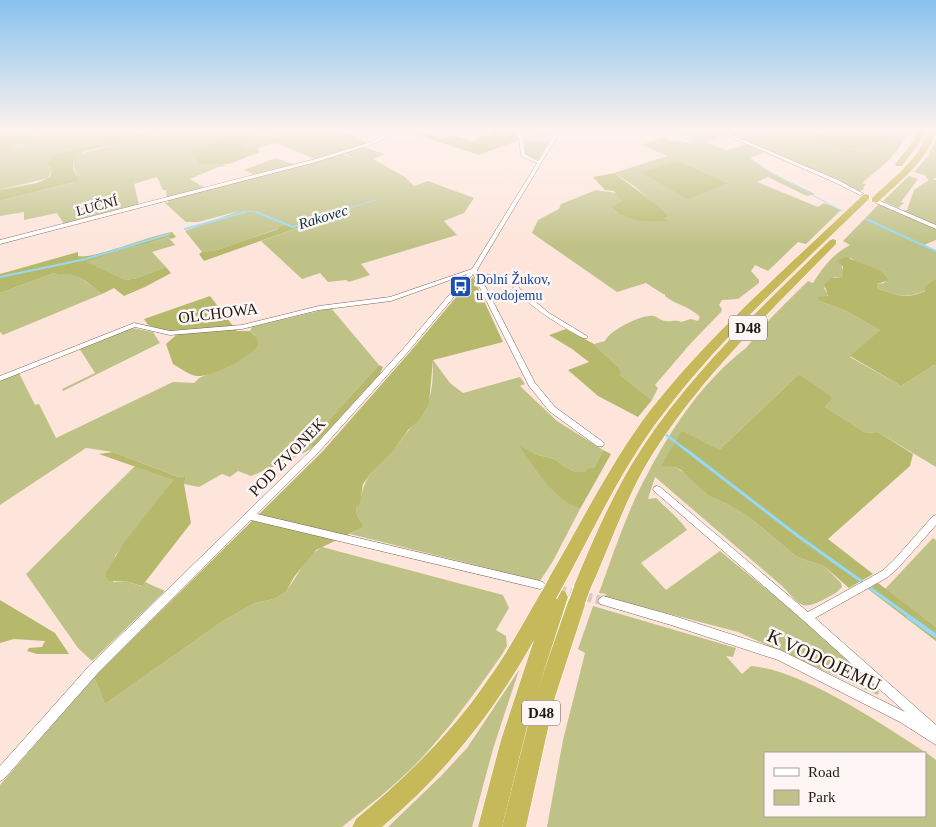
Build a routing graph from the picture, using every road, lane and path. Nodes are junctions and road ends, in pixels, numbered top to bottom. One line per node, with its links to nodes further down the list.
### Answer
1 (285, 169): 7 (street, LUČNÍ)
2 (536, 169): 8 (street, POD ZVONEK)
3 (807, 169): 5 (street)
4 (903, 169): 5 (highway, D48)
5 (871, 197): 6 (street); 15 (highway, D48); 15 (highway, D48)
6 (936, 227)
7 (0, 242)
8 (475, 273): 9 (street); 10 (street, OLCHOWA); 11 (street); 13 (street, POD ZVONEK)
9 (585, 337)
10 (0, 379)
11 (600, 444)
12 (657, 489): 17 (street, K VODOJEMU)
13 (250, 516): 15 (street); 20 (street, POD ZVONEK)
14 (936, 519): 17 (street, K VODOJEMU)
15 (561, 591): 21 (highway); 22 (highway, D48); 23 (highway, D48)
16 (604, 601): 19 (street, K VODOJEMU)
17 (808, 618): 18 (street, K VODOJEMU)
18 (936, 733)
19 (936, 739)
20 (0, 774)
21 (364, 827)
22 (490, 827)
23 (514, 827)

